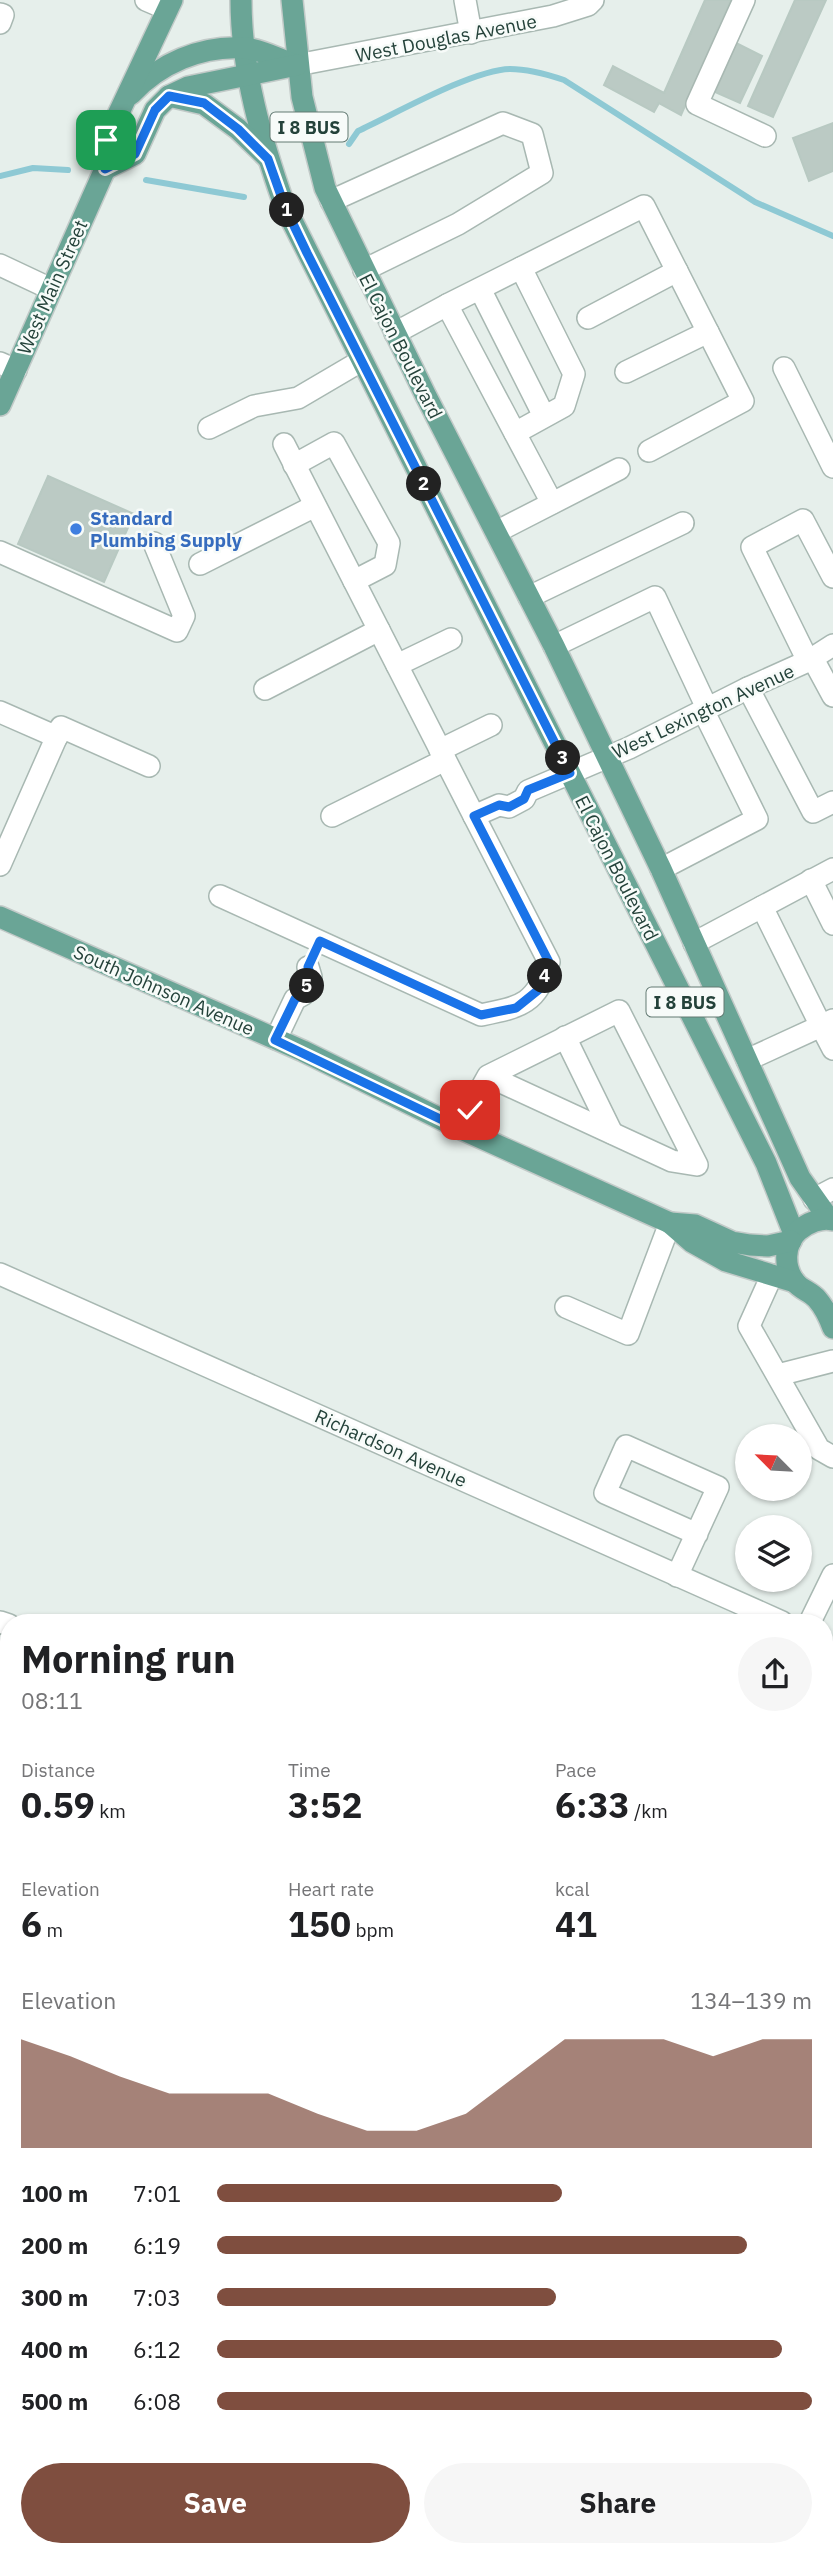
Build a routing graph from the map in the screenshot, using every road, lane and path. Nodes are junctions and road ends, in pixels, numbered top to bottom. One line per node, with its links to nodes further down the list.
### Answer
1 (146, 0): 7 (street)
2 (241, 0): 12 (main road, El Cajon Boulevard / I 8 BUS)
3 (292, 0): 13 (main road, I 8 BUS)
4 (466, 0): 11 (street)
5 (593, 0): 8 (street, West Douglas Avenue)
6 (744, 0): 17 (street)
7 (170, 5): 16 (main road, West Main Street)
8 (550, 8): 11 (street, West Douglas Avenue)
9 (0, 14): 10 (street)
10 (0, 23)
11 (471, 33): 13 (street, West Douglas Avenue)
12 (245, 48): 13 (main road, West Douglas Avenue); 14 (main road, El Cajon Boulevard / I 8 BUS); 16 (main road, West Douglas Avenue)
13 (297, 65): 14 (main road, West Douglas Avenue); 20 (main road, El Cajon Boulevard / I 8 BUS)
14 (250, 76): 15 (main road); 18 (main road, El Cajon Boulevard / I 8 BUS)
15 (169, 96): 18 (main road); 19 (main road)
16 (122, 103): 19 (main road, West Main Street)
17 (765, 136)
18 (268, 159): 31 (main road, El Cajon Boulevard / I 8 BUS)
19 (105, 169): 25 (main road, West Main Street)
20 (331, 201): 23 (main road, El Cajon Boulevard / I 8 BUS); 23 (street)
21 (0, 265): 25 (street)
22 (521, 268): 24 (street); 26 (street); 36 (street)
23 (363, 271): 30 (main road, El Cajon Boulevard / I 8 BUS)
24 (677, 271): 28 (street); 29 (street)
25 (51, 289): 32 (main road, West Main Street)
26 (480, 289): 27 (street); 36 (street)
27 (447, 305): 30 (street); 38 (street)
28 (588, 318)
29 (708, 332): 34 (street); 40 (street)
30 (395, 333): 47 (main road, El Cajon Boulevard / I 8 BUS)
31 (361, 361): 37 (street); 70 (main road, El Cajon Boulevard / I 8 BUS)
32 (8, 366): 35 (main road, West Main Street)
33 (784, 368): 42 (street)
34 (626, 372)
35 (0, 405)
36 (544, 416): 38 (street)
37 (209, 428)
38 (515, 433): 44 (street)
39 (284, 444): 41 (street)
40 (649, 451)
41 (294, 465): 45 (street); 52 (street)
42 (833, 467)
43 (619, 469): 44 (street)
44 (552, 503): 47 (street)
45 (315, 506): 50 (street); 52 (street)
46 (683, 523): 53 (street)
47 (496, 532): 53 (main road, El Cajon Boulevard / I 8 BUS)
48 (154, 543): 49 (street)
49 (0, 552)
50 (200, 564)
51 (833, 577): 58 (street)
52 (354, 581): 54 (street)
53 (529, 597): 57 (main road, El Cajon Boulevard / I 8 BUS)
54 (379, 631): 59 (street); 61 (street)
55 (451, 639): 59 (street)
56 (833, 645): 58 (street, West Lexington Avenue)
57 (554, 646): 63 (street); 68 (main road, El Cajon Boulevard / I 8 BUS)
58 (810, 660): 60 (street, West Lexington Avenue); 62 (street)
59 (397, 665): 67 (street)
60 (748, 688): 63 (street, West Lexington Avenue); 71 (street)
61 (265, 689)
62 (833, 696)
63 (705, 709): 68 (street, West Lexington Avenue); 76 (street)
64 (0, 712): 66 (street)
65 (491, 725): 67 (street)
66 (57, 737): 69 (street); 74 (street)
67 (442, 755): 72 (street); 73 (street)
68 (606, 757): 70 (street, West Lexington Avenue); 76 (main road, El Cajon Boulevard / I 8 BUS)
69 (149, 766)
70 (570, 773): 73 (street, West Lexington Avenue); 96 (main road, El Cajon Boulevard / I 8 BUS)
71 (833, 802)
72 (331, 816)
73 (474, 816): 83 (street)
74 (6, 837): 75 (street)
75 (0, 865)
76 (661, 869): 84 (main road, El Cajon Boulevard / I 8 BUS)
77 (833, 869): 78 (street)
78 (811, 880): 80 (street); 82 (street)
79 (220, 896): 83 (street)
80 (762, 907): 84 (street); 85 (street)
81 (0, 917): 87 (main road, South Johnson Avenue)
82 (833, 924)
83 (320, 941): 87 (street)
84 (694, 943): 89 (main road, El Cajon Boulevard / I 8 BUS)
85 (827, 1023): 88 (street); 89 (street)
86 (565, 1038): 90 (street); 92 (street); 92 (street)
87 (275, 1040): 91 (main road, South Johnson Avenue)
88 (833, 1048)
89 (747, 1060): 93 (main road, El Cajon Boulevard / I 8 BUS)
90 (488, 1076): 91 (street); 92 (street)
91 (459, 1128): 95 (main road, South Johnson Avenue)
92 (612, 1133)
93 (824, 1194): 94 (main road, El Cajon Boulevard / I 8 BUS)
94 (831, 1220): 96 (main road, I 8 BUS)
95 (670, 1223): 96 (main road, South Johnson Avenue); 98 (main road, South Johnson Avenue); 100 (street)
96 (792, 1238): 99 (main road, I 8 BUS)
97 (0, 1274): 106 (street, Richardson Avenue)
98 (772, 1275): 99 (main road, South Johnson Avenue); 103 (street)
99 (795, 1282): 101 (main road)
100 (566, 1307)
101 (833, 1328)
102 (833, 1361): 103 (street)
103 (778, 1375): 104 (street)
104 (833, 1457)
105 (697, 1534): 105 (street); 106 (street)
106 (677, 1576): 108 (street, Richardson Avenue)
107 (832, 1580): 109 (street)
108 (764, 1614)
109 (814, 1614)

